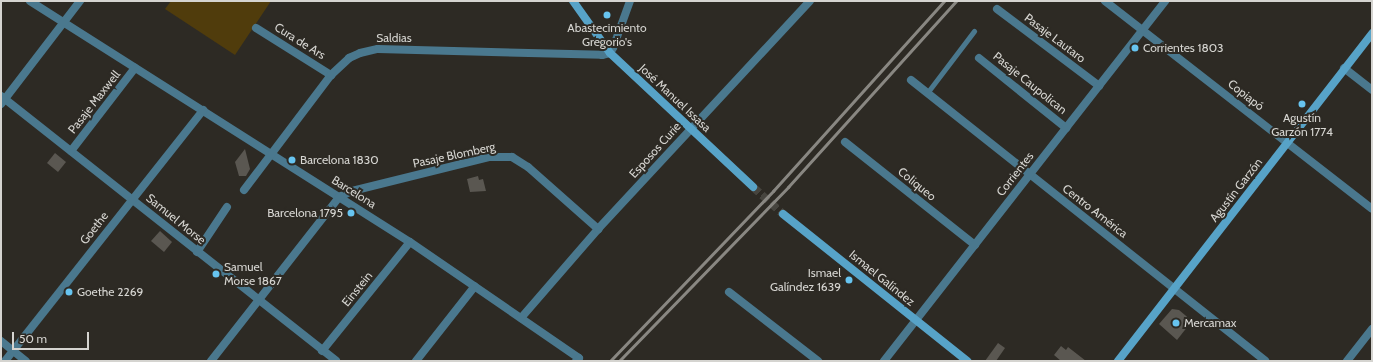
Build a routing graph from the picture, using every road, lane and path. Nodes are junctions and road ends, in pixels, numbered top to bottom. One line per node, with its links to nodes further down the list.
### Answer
1 (30, 1): 9 (street, Barcelona)
2 (80, 1): 9 (street)
3 (573, 1): 14 (main road, José Manuel Issasa)
4 (630, 1): 14 (street)
5 (810, 1): 26 (street, Esposos Curie)
6 (1105, 1): 11 (street, Copiapó)
7 (1165, 1): 11 (street, Corrientes)
8 (997, 9): 20 (street, Pasaje Lautaro)
9 (65, 23): 16 (street, Barcelona); 23 (street)
10 (256, 28): 18 (street, Cura de Ars)
11 (1143, 30): 20 (street, Corrientes); 28 (street, Copiapó)
12 (974, 31): 22 (lane)
13 (1372, 33): 17 (main road, Agustín Garzón)
14 (610, 53): 18 (street, Saldias); 26 (main road, José Manuel Issasa)
15 (979, 58): 25 (street, Pasaje Caupolican)
16 (135, 68): 24 (street, Barcelona); 29 (street, Pasaje Maxwell)
17 (1344, 68): 21 (street); 28 (main road, Agustín Garzón)
18 (331, 75): 30 (street, Saldias)
19 (911, 80): 22 (street, Centro América)
20 (1099, 86): 25 (street, Corrientes)
21 (1372, 90)
22 (927, 93): 31 (street, Centro América)
23 (2, 100): 29 (street, Samuel Morse)
24 (203, 110): 30 (street, Barcelona); 35 (street, Goethe)
25 (1066, 128): 31 (street, Corrientes)
26 (690, 129): 32 (main road, José Manuel Issasa); 39 (street, Esposos Curie)
27 (845, 142): 41 (street, Coliqueo)
28 (1287, 143): 37 (street, Copiapó); 44 (main road, Agustín Garzón)
29 (71, 151): 35 (street, Samuel Morse)
30 (272, 155): 33 (street, Saldias); 34 (street, Barcelona)
31 (1030, 174): 41 (street, Corrientes); 44 (street, Centro América)
32 (753, 187)
33 (244, 190)
34 (339, 197): 39 (street, Pasaje Blomberg); 40 (street, Barcelona); 46 (street)
35 (133, 199): 42 (street, Samuel Morse); 51 (street, Goethe)
36 (227, 207): 42 (street)
37 (1372, 209)
38 (783, 214): 48 (main road, Ismael Galíndez)
39 (598, 229): 47 (street, Esposos Curie)
40 (410, 242): 43 (street, Barcelona); 52 (street, Einstein)
41 (975, 245): 48 (street, Corrientes)
42 (197, 252): 46 (street, Samuel Morse)
43 (474, 286): 47 (street, Barcelona); 58 (street)
44 (1174, 289): 62 (main road, Agustín Garzón); 63 (street, Centro América)
45 (729, 292): 59 (street)
46 (259, 300): 52 (street, Samuel Morse); 56 (street)
47 (521, 318): 53 (street, Barcelona)
48 (916, 321): 60 (street, Corrientes); 61 (main road, Ismael Galíndez)
49 (1372, 329): 64 (street)
50 (1, 340): 51 (street)
51 (13, 350): 54 (street, Goethe); 55 (street)
52 (322, 350): 57 (street, Samuel Morse)
53 (578, 360)
54 (5, 361)
55 (26, 361)
56 (211, 361)
57 (336, 361)
58 (416, 361)
59 (818, 361)
60 (884, 361)
61 (967, 361)
62 (1118, 361)
63 (1265, 361)
64 (1347, 361)

